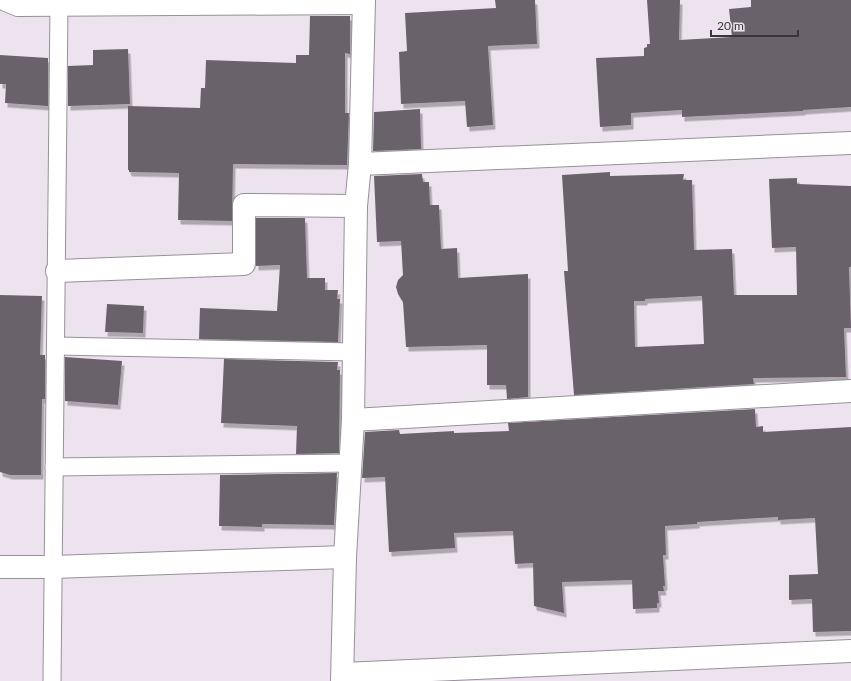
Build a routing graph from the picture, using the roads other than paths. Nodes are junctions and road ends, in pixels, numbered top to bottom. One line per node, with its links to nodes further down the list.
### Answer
1 (6, 0): 3 (street)
2 (364, 1): 3 (street); 5 (street)
3 (59, 4): 7 (lane)
4 (851, 143): 5 (street)
5 (360, 164): 6 (street)
6 (356, 206): 7 (street); 9 (street)
7 (56, 270): 8 (lane)
8 (56, 346): 9 (lane); 13 (lane)
9 (354, 352): 11 (street)
10 (851, 391): 11 (street)
11 (353, 420): 12 (street)
12 (350, 463): 13 (lane); 14 (street)
13 (54, 467): 16 (lane)
14 (344, 558): 16 (street); 18 (street)
15 (0, 567): 16 (street)
16 (53, 567): 19 (lane)
17 (851, 651): 18 (street)
18 (342, 678)
19 (52, 681)

